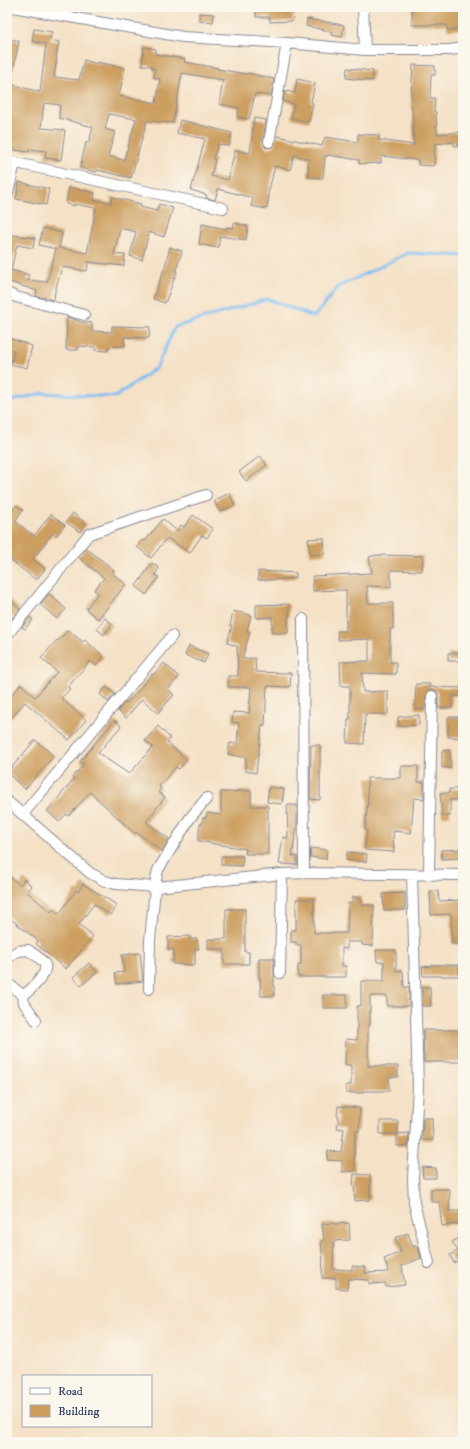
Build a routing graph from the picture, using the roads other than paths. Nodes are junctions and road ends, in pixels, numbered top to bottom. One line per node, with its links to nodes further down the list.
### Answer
1 (12, 7): 3 (street)
2 (363, 7): 5 (street)
3 (287, 43): 5 (street); 6 (street)
4 (463, 48): 5 (street)
5 (365, 50)
6 (269, 142)
7 (11, 162): 8 (street); 9 (street)
8 (7, 196)
9 (223, 208)
10 (7, 294): 11 (street)
11 (84, 315)
12 (206, 495): 14 (street)
13 (304, 619): 20 (street)
14 (7, 635)
15 (172, 636): 19 (street)
16 (432, 696): 23 (street)
17 (207, 798): 25 (street)
18 (7, 801): 19 (street)
19 (23, 814): 25 (street)
20 (304, 873): 21 (street); 22 (street)
21 (282, 874): 25 (street); 27 (street)
22 (412, 875): 23 (street); 32 (street)
23 (429, 875): 24 (street)
24 (463, 875)
25 (156, 887): 29 (street)
26 (7, 958): 30 (street)
27 (280, 974)
28 (7, 983): 30 (street)
29 (149, 989)
30 (23, 995): 31 (street)
31 (36, 1020)
32 (429, 1263)

